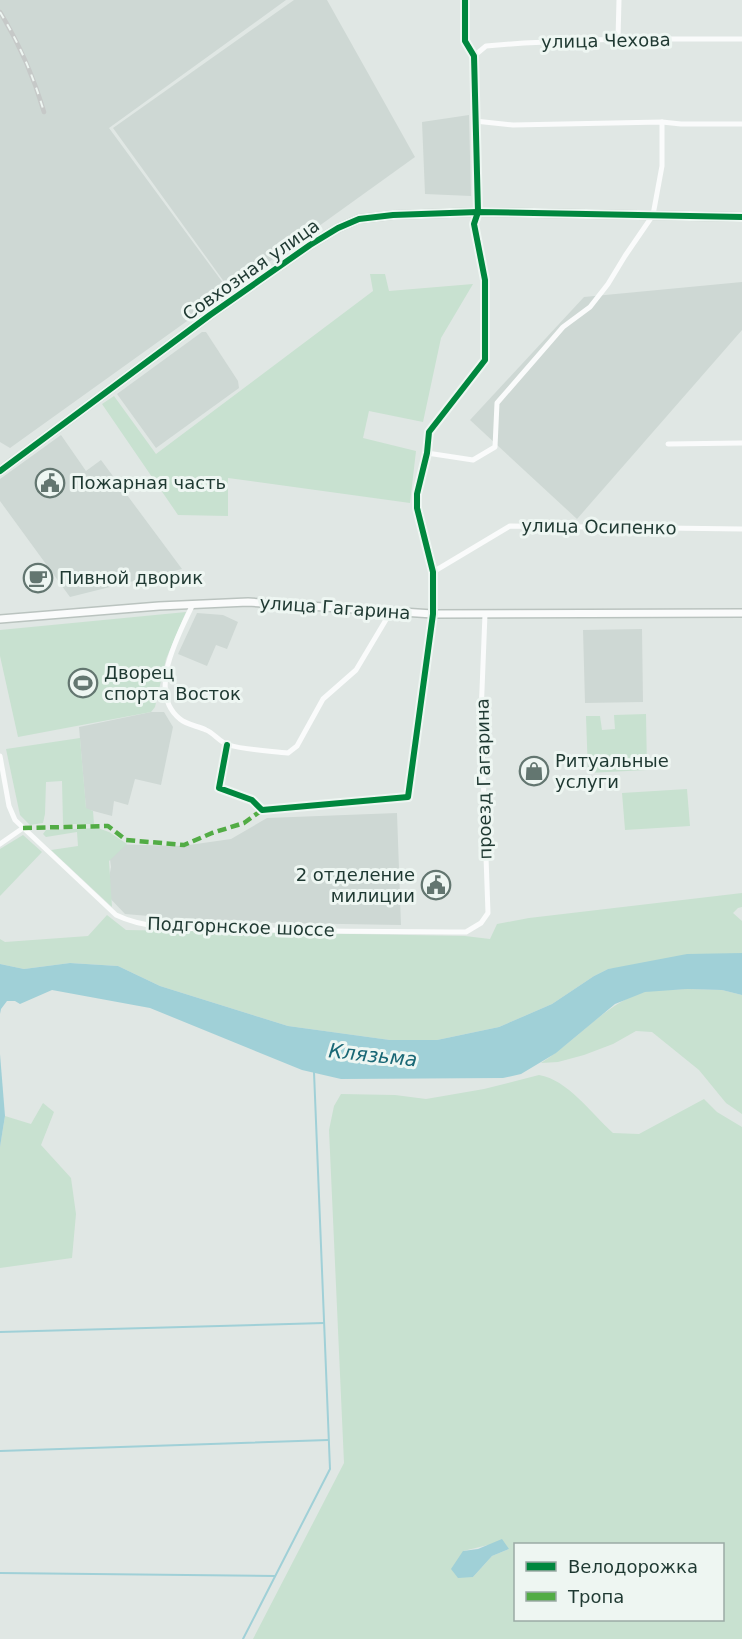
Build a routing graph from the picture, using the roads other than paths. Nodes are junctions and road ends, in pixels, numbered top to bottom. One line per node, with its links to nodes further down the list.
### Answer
1 (465, 0): 5 (street)
2 (619, 0): 3 (street)
3 (618, 39): 4 (street, улица Чехова); 5 (street, улица Чехова)
4 (742, 39)
5 (474, 56): 6 (street)
6 (475, 121): 7 (street); 9 (street)
7 (662, 122): 8 (street); 10 (street)
8 (742, 124)
9 (478, 212): 10 (street, Совхозная улица); 14 (street); 15 (street, Совхозная улица)
10 (653, 215): 11 (street, Совхозная улица); 14 (street)
11 (742, 217)
12 (742, 443): 13 (street)
13 (668, 444)
14 (427, 453): 17 (street)
15 (0, 471)
16 (742, 529): 17 (street, улица Осипенко)
17 (433, 572): 21 (street)
18 (193, 604): 19 (street, улица Гагарина); 23 (street, улица Гагарина); 24 (street)
19 (390, 613): 21 (street, улица Гагарина); 24 (street)
20 (742, 613): 22 (street, улица Гагарина)
21 (433, 614): 22 (street, улица Гагарина); 24 (street)
22 (484, 614): 28 (street, проезд Гагарина)
23 (0, 619)
24 (227, 745)
25 (0, 756): 26 (street, Подгорнское шоссе)
26 (23, 828): 27 (street); 28 (street, Подгорнское шоссе)
27 (0, 844)
28 (466, 933)

